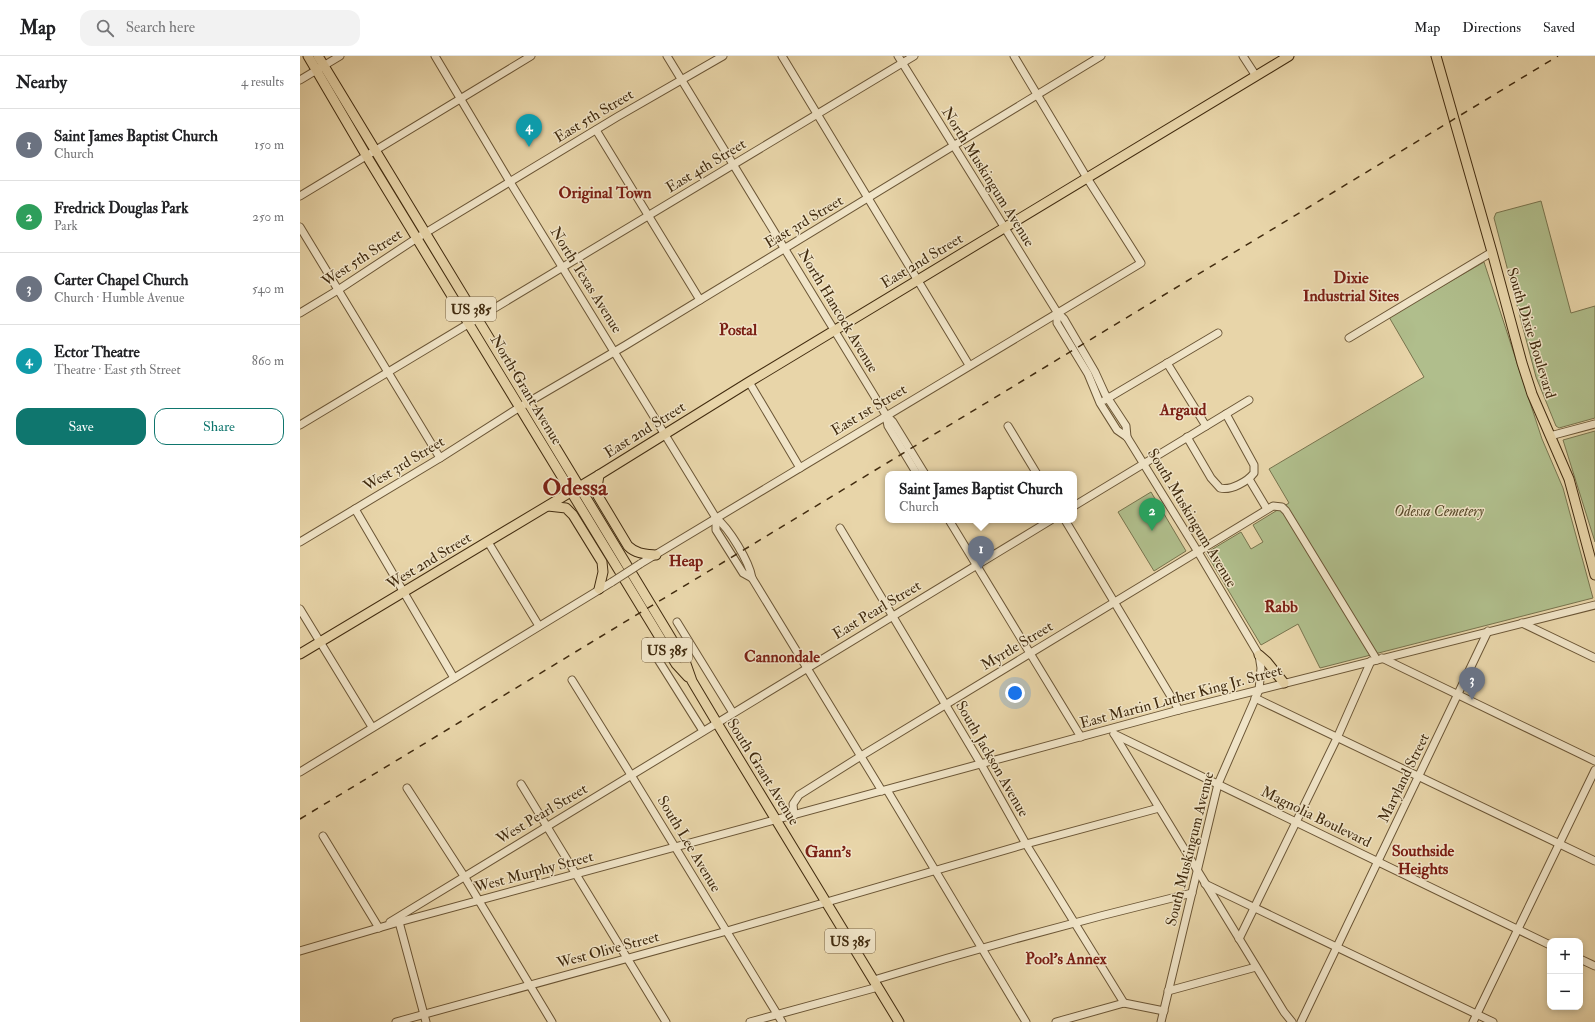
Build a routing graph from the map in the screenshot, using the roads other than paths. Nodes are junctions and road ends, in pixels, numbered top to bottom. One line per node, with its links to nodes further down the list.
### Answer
1 (308, 56): 17 (main road, North Grant Avenue / US 385)
2 (318, 56): 17 (main road, North Grant Avenue / US 385)
3 (340, 56): 17 (street)
4 (435, 56): 22 (street, North Texas Avenue)
5 (531, 56): 22 (street)
6 (667, 56): 20 (street, North Hancock Avenue)
7 (723, 56): 20 (street, East 5th Street)
8 (782, 56): 23 (street)
9 (898, 56): 16 (street, North Muskingum Avenue)
10 (914, 56): 16 (street, East 4th Street)
11 (1014, 56): 21 (street)
12 (1101, 56): 21 (street, East 3rd Street)
13 (1243, 56): 18 (street)
14 (1289, 56): 18 (main road, East 2nd Street)
15 (1436, 56): 38 (main road, South Dixie Boulevard)
16 (902, 63): 23 (street, East 4th Street); 25 (street, North Muskingum Avenue)
17 (320, 68): 19 (street); 26 (main road, North Grant Avenue / US 385); 27 (main road, North Grant Avenue / US 385)
18 (1256, 76): 29 (main road, East 2nd Street)
19 (300, 80)
20 (682, 80): 24 (street, East 5th Street); 28 (street, North Hancock Avenue)
21 (1038, 96): 25 (street, East 3rd Street); 29 (street)
22 (461, 99): 26 (street); 30 (street, North Texas Avenue)
23 (817, 114): 28 (street, East 4th Street); 32 (street)
24 (596, 130): 30 (street, East 5th Street); 33 (street)
25 (953, 147): 32 (street, East 3rd Street); 35 (street, North Muskingum Avenue)
26 (375, 150): 27 (street); 36 (main road, North Grant Avenue / US 385)
27 (366, 155): 31 (street); 36 (main road, North Grant Avenue / US 385)
28 (733, 165): 33 (street, East 4th Street); 37 (street, North Hancock Avenue)
29 (1087, 178): 35 (main road, East 2nd Street); 43 (street, East 1st Street)
30 (510, 182): 36 (street, East 5th Street); 39 (street, North Texas Avenue)
31 (300, 196)
32 (868, 198): 37 (street, East 3rd Street); 40 (street)
33 (649, 216): 39 (street, East 4th Street); 42 (street)
34 (300, 227): 41 (street)
35 (1005, 228): 40 (main road, East 2nd Street); 43 (street, North Muskingum Avenue)
36 (421, 235): 41 (street, West 5th Street); 45 (main road, North Grant Avenue / US 385)
37 (784, 249): 42 (street, East 3rd Street); 46 (street, North Hancock Avenue)
38 (1492, 252): 48 (street); 66 (main road, South Dixie Boulevard)
39 (564, 267): 45 (street, East 4th Street); 50 (street, North Texas Avenue)
40 (919, 280): 46 (main road, East 2nd Street); 52 (street)
41 (338, 290): 44 (street, West 5th Street); 53 (street)
42 (700, 300): 50 (street, East 3rd Street)
43 (1057, 312): 49 (street, North Muskingum Avenue); 52 (street, East 1st Street)
44 (300, 313)
45 (473, 321): 53 (street, East 4th Street); 58 (main road, North Grant Avenue / US 385)
46 (834, 331): 54 (main road, East 2nd Street); 60 (street, North Hancock Avenue)
47 (1218, 333): 51 (street)
48 (1349, 338)
49 (1076, 348): 55 (street, South Muskingum Avenue); 57 (street, South Muskingum Avenue)
50 (615, 352): 58 (street, East 3rd Street); 65 (street, North Texas Avenue)
51 (1167, 363): 55 (street); 64 (street)
52 (969, 365): 60 (street, East 1st Street)
53 (388, 372): 62 (street, East 4th Street); 69 (street)
54 (749, 382): 65 (main road, East 2nd Street); 71 (street)
55 (1108, 398): 57 (street); 67 (street, South Muskingum Avenue)
56 (1249, 400): 59 (street)
57 (1100, 403): 67 (street, South Muskingum Avenue)
58 (524, 404): 69 (street, West 3rd Street); 77 (main road, North Grant Avenue / US 385)
59 (1226, 414): 64 (street); 76 (street)
60 (886, 415): 71 (street, East 1st Street); 72 (street); 73 (street)
61 (1595, 424): 66 (street)
62 (300, 425)
63 (1008, 426): 74 (street)
64 (1206, 426): 68 (street)
65 (665, 434): 75 (main road, East 2nd Street); 82 (street, North Texas Avenue)
66 (1550, 436): 93 (main road, South Dixie Boulevard)
67 (1127, 437): 70 (street, South Muskingum Avenue)
68 (1187, 438): 70 (street); 76 (street)
69 (440, 458): 80 (street, West 3rd Street)
70 (1144, 464): 78 (street); 89 (street, South Muskingum Avenue)
71 (800, 468): 82 (street, East 1st Street)
72 (915, 471)
73 (923, 471)
74 (1035, 471)
75 (599, 475): 77 (main road, East 2nd Street); 90 (main road)
76 (1249, 479): 81 (street)
77 (575, 489): 79 (main road, West 2nd Street); 92 (main road, North Grant Avenue / US 385)
78 (1077, 504)
79 (548, 506): 88 (main road, West 2nd Street); 94 (main road)
80 (355, 509): 87 (street, West 3rd Street); 95 (street)
81 (1267, 509): 89 (street, Myrtle Street); 110 (street)
82 (716, 518): 90 (street, East 1st Street); 111 (street, North Texas Avenue)
83 (951, 523): 91 (street)
84 (1046, 523): 91 (street, East Pearl Street)
85 (1066, 523): 96 (street)
86 (840, 528): 99 (street, South Jackson Avenue)
87 (300, 542)
88 (488, 542): 95 (main road, West 2nd Street); 102 (street)
89 (1198, 552): 96 (street, Myrtle Street); 108 (street, South Muskingum Avenue)
90 (656, 555): 94 (street, East 1st Street, bridge)
91 (977, 565): 99 (street, East Pearl Street); 106 (street)
92 (625, 571): 121 (main road, South Grant Avenue / US 385)
93 (1595, 575)
94 (599, 589): 102 (street, East 1st Street)
95 (404, 592): 104 (main road, West 2nd Street); 112 (street)
96 (1114, 602): 106 (street, Myrtle Street); 119 (street)
97 (1595, 605): 101 (street, East Martin Luther King Jr. Street)
98 (300, 609): 104 (street)
99 (892, 616): 111 (street, East Pearl Street); 118 (street, South Jackson Avenue)
100 (677, 622): 120 (street)
101 (1522, 623): 103 (street, East Martin Luther King Jr. Street); 109 (street)
102 (539, 626): 112 (street, East 1st Street)
103 (1488, 631): 110 (street, East Martin Luther King Jr. Street); 116 (street, Maryland Street)
104 (320, 642): 107 (main road, West 2nd Street); 122 (street)
105 (647, 642): 123 (street)
106 (1030, 653): 118 (street, Myrtle Street); 125 (street)
107 (300, 654)
108 (1259, 655): 114 (main road); 115 (street, South Muskingum Avenue)
109 (1595, 658)
110 (1377, 660): 114 (street, East Martin Luther King Jr. Street); 116 (street); 126 (street)
111 (807, 668): 120 (street, East Pearl Street); 127 (street, North Texas Avenue)
112 (454, 678): 122 (street, East 1st Street)
113 (572, 680): 132 (street, South Lee Avenue)
114 (1284, 683): 115 (street, East Martin Luther King Jr. Street)
115 (1259, 690): 117 (street, South Muskingum Avenue); 119 (street, East Martin Luther King Jr. Street)
116 (1458, 695): 128 (street); 133 (street, Maryland Street)
117 (1255, 698): 126 (street); 135 (street, South Muskingum Avenue)
118 (945, 704): 127 (street, Myrtle Street); 129 (street, South Jackson Avenue)
119 (1179, 710): 124 (street, East Martin Luther King Jr. Street)
120 (733, 713): 121 (street, East Pearl Street)
121 (716, 723): 123 (street, West Pearl Street); 140 (main road, South Grant Avenue / US 385)
122 (372, 728): 131 (street, East 1st Street)
123 (703, 731): 132 (street, West Pearl Street)
124 (1112, 731): 125 (street, East Martin Luther King Jr. Street); 135 (street, Magnolia Boulevard); 138 (street)
125 (1081, 737): 129 (street, East Martin Luther King Jr. Street)
126 (1337, 738): 133 (street); 141 (street)
127 (861, 756): 137 (street, North Texas Avenue); 139 (street, Myrtle Street)
128 (1595, 761)
129 (981, 764): 137 (street, East Martin Luther King Jr. Street); 144 (street, South Jackson Avenue)
130 (1595, 770): 145 (street)
131 (300, 772)
132 (631, 774): 142 (street, West Pearl Street); 146 (street, South Lee Avenue)
133 (1419, 777): 145 (street); 148 (street, Maryland Street)
134 (522, 784): 142 (street)
135 (1218, 784): 141 (street, Magnolia Boulevard); 150 (street, South Muskingum Avenue)
136 (407, 788): 152 (street)
137 (884, 790): 139 (street, East Martin Luther King Jr. Street); 149 (street, North Texas Avenue)
138 (1159, 808): 144 (street, West Olive Street); 150 (street)
139 (794, 815): 140 (street, East Martin Luther King Jr. Street)
140 (776, 820): 146 (street, West Murphy Street); 156 (main road, South Grant Avenue / US 385)
141 (1296, 822): 148 (street, Magnolia Boulevard); 157 (street)
142 (547, 826): 151 (street); 152 (street, West Pearl Street)
143 (323, 836): 160 (street)
144 (1026, 844): 149 (street, West Olive Street); 159 (street, South Jackson Avenue)
145 (1559, 844): 147 (street); 161 (street)
146 (675, 847): 151 (street, West Murphy Street); 162 (street, South Lee Avenue)
147 (1595, 861)
148 (1378, 862): 161 (street, Magnolia Boulevard); 166 (street, Maryland Street)
149 (934, 870): 156 (street, West Olive Street); 165 (street, North Texas Avenue)
150 (1197, 871): 153 (street); 154 (street, South Muskingum Avenue)
151 (576, 874): 155 (street, West Murphy Street); 168 (street)
152 (464, 876): 155 (street); 160 (street, West Pearl Street)
153 (1205, 884): 157 (street); 163 (street)
154 (1192, 893): 159 (street); 174 (street, South Muskingum Avenue)
155 (478, 900): 158 (street, West Murphy Street); 173 (street)
156 (827, 902): 162 (street, West Olive Street); 172 (main road, South Grant Avenue / US 385)
157 (1254, 907): 163 (street); 166 (street)
158 (399, 922): 160 (street, West Murphy Street); 177 (street)
159 (1075, 922): 165 (street); 175 (street, South Jackson Avenue)
160 (380, 927): 167 (street, West Murphy Street)
161 (1518, 929): 164 (street, Magnolia Boulevard); 178 (street)
162 (726, 931): 168 (street, West Olive Street); 179 (street, South Lee Avenue)
163 (1239, 939): 171 (street)
164 (1547, 944)
165 (981, 947): 172 (street); 187 (street, North Texas Avenue)
166 (1337, 947): 178 (street); 191 (street, Maryland Street)
167 (300, 951)
168 (628, 958): 173 (street, West Olive Street); 183 (street)
169 (1583, 960): 170 (street)
170 (1595, 966)
171 (1256, 967): 174 (street); 190 (street)
172 (876, 983): 179 (street); 186 (main road, South Grant Avenue / US 385)
173 (530, 985): 177 (street, West Olive Street); 182 (street)
174 (1168, 991): 176 (street, South Muskingum Avenue)
175 (1124, 1003): 176 (street); 188 (street)
176 (1164, 1010): 189 (street, South Muskingum Avenue)
177 (424, 1014): 180 (street, West Olive Street); 181 (street)
178 (1477, 1014): 192 (street); 193 (street)
179 (777, 1015): 184 (street); 185 (street, South Lee Avenue)
180 (396, 1022)
181 (426, 1022)
182 (552, 1022)
183 (666, 1022)
184 (750, 1022)
185 (782, 1022)
186 (899, 1022)
187 (1026, 1022)
188 (1056, 1022)
189 (1161, 1022)
190 (1292, 1022)
191 (1301, 1022)
192 (1473, 1022)
193 (1493, 1022)

